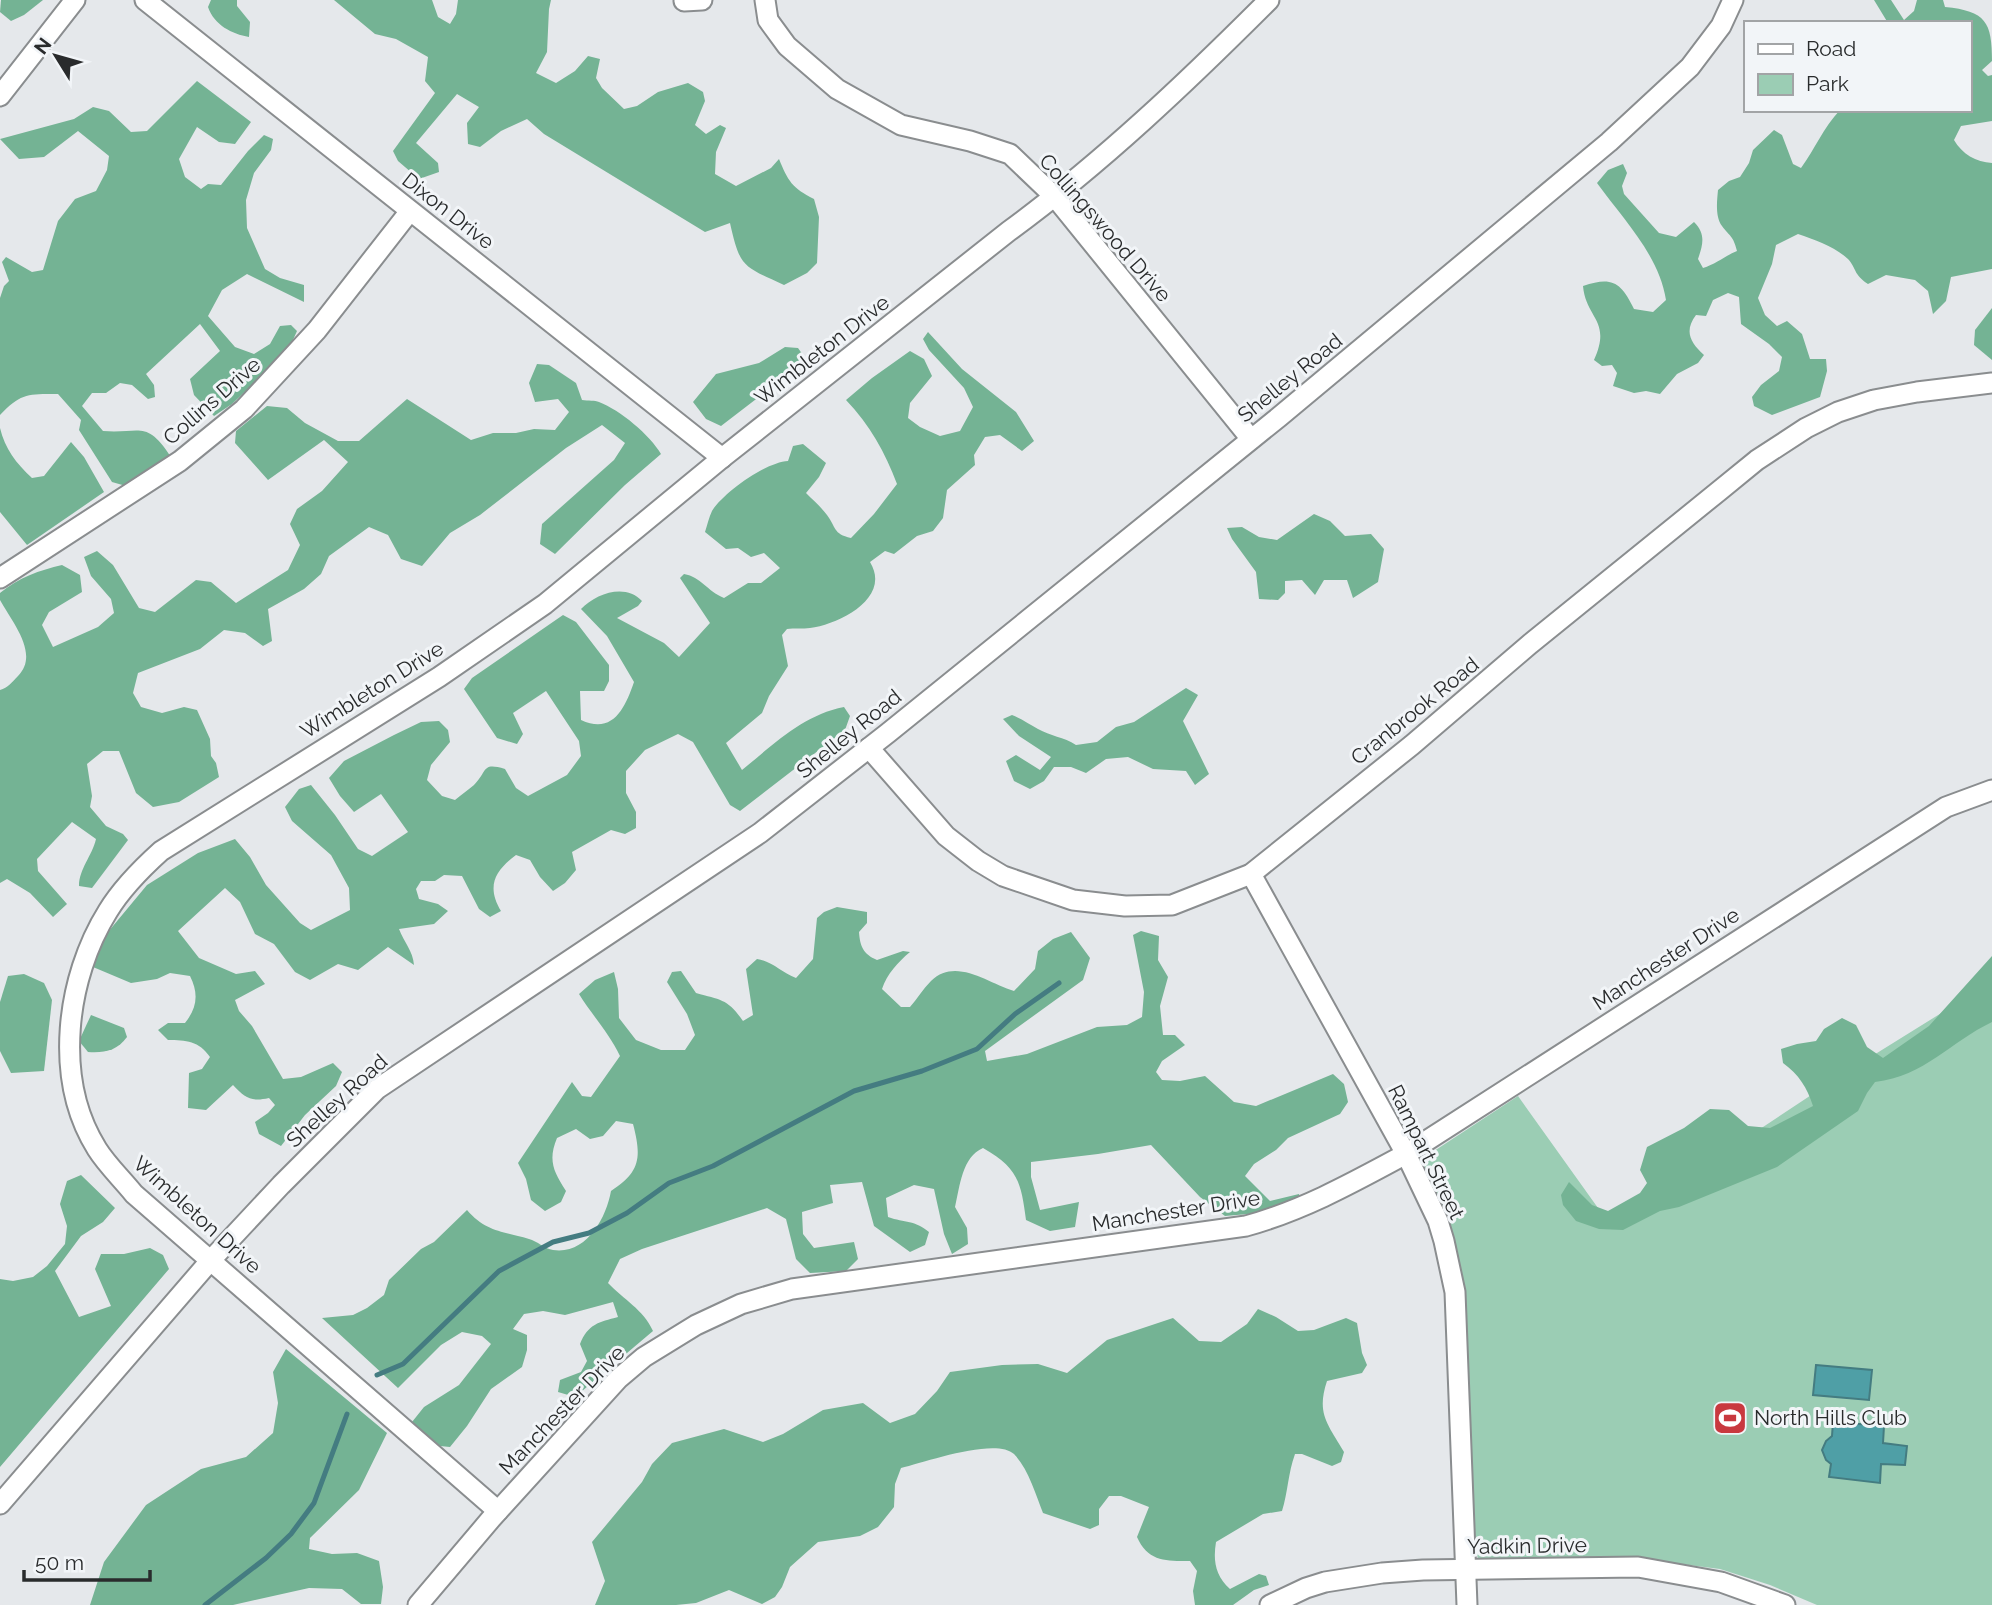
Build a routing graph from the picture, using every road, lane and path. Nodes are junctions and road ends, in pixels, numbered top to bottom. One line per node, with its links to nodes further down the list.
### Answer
1 (75, 0): 8 (street)
2 (145, 0): 10 (street, Dixon Drive)
3 (702, 0): 7 (street)
4 (765, 0): 9 (street, Collingswood Drive)
5 (1269, 0): 9 (street, Wimbleton Drive)
6 (1733, 0): 12 (street, Shelley Road)
7 (684, 1)
8 (0, 96)
9 (1055, 197): 12 (street, Collingswood Drive); 13 (street, Wimbleton Drive)
10 (410, 211): 13 (street, Dixon Drive); 14 (street, Collins Drive)
11 (1992, 383): 17 (street, Cranbrook Road)
12 (1251, 439): 15 (street, Shelley Road)
13 (722, 458): 19 (street, Wimbleton Drive)
14 (0, 578)
15 (869, 748): 17 (street, Cranbrook Road); 19 (street, Shelley Road)
16 (1992, 790): 18 (street, Manchester Drive)
17 (1251, 874): 18 (street, Rampart Street)
18 (1406, 1154): 21 (street, Manchester Drive); 22 (street, Rampart Street)
19 (210, 1261): 20 (street, Shelley Road); 21 (street, Wimbleton Drive)
20 (0, 1504)
21 (498, 1511): 23 (street, Manchester Drive)
22 (1467, 1570): 24 (street, Yadkin Drive); 25 (street, Rampart Street); 26 (street, Yadkin Drive)
23 (418, 1605)
24 (1270, 1605)
25 (1468, 1605)
26 (1785, 1605)

